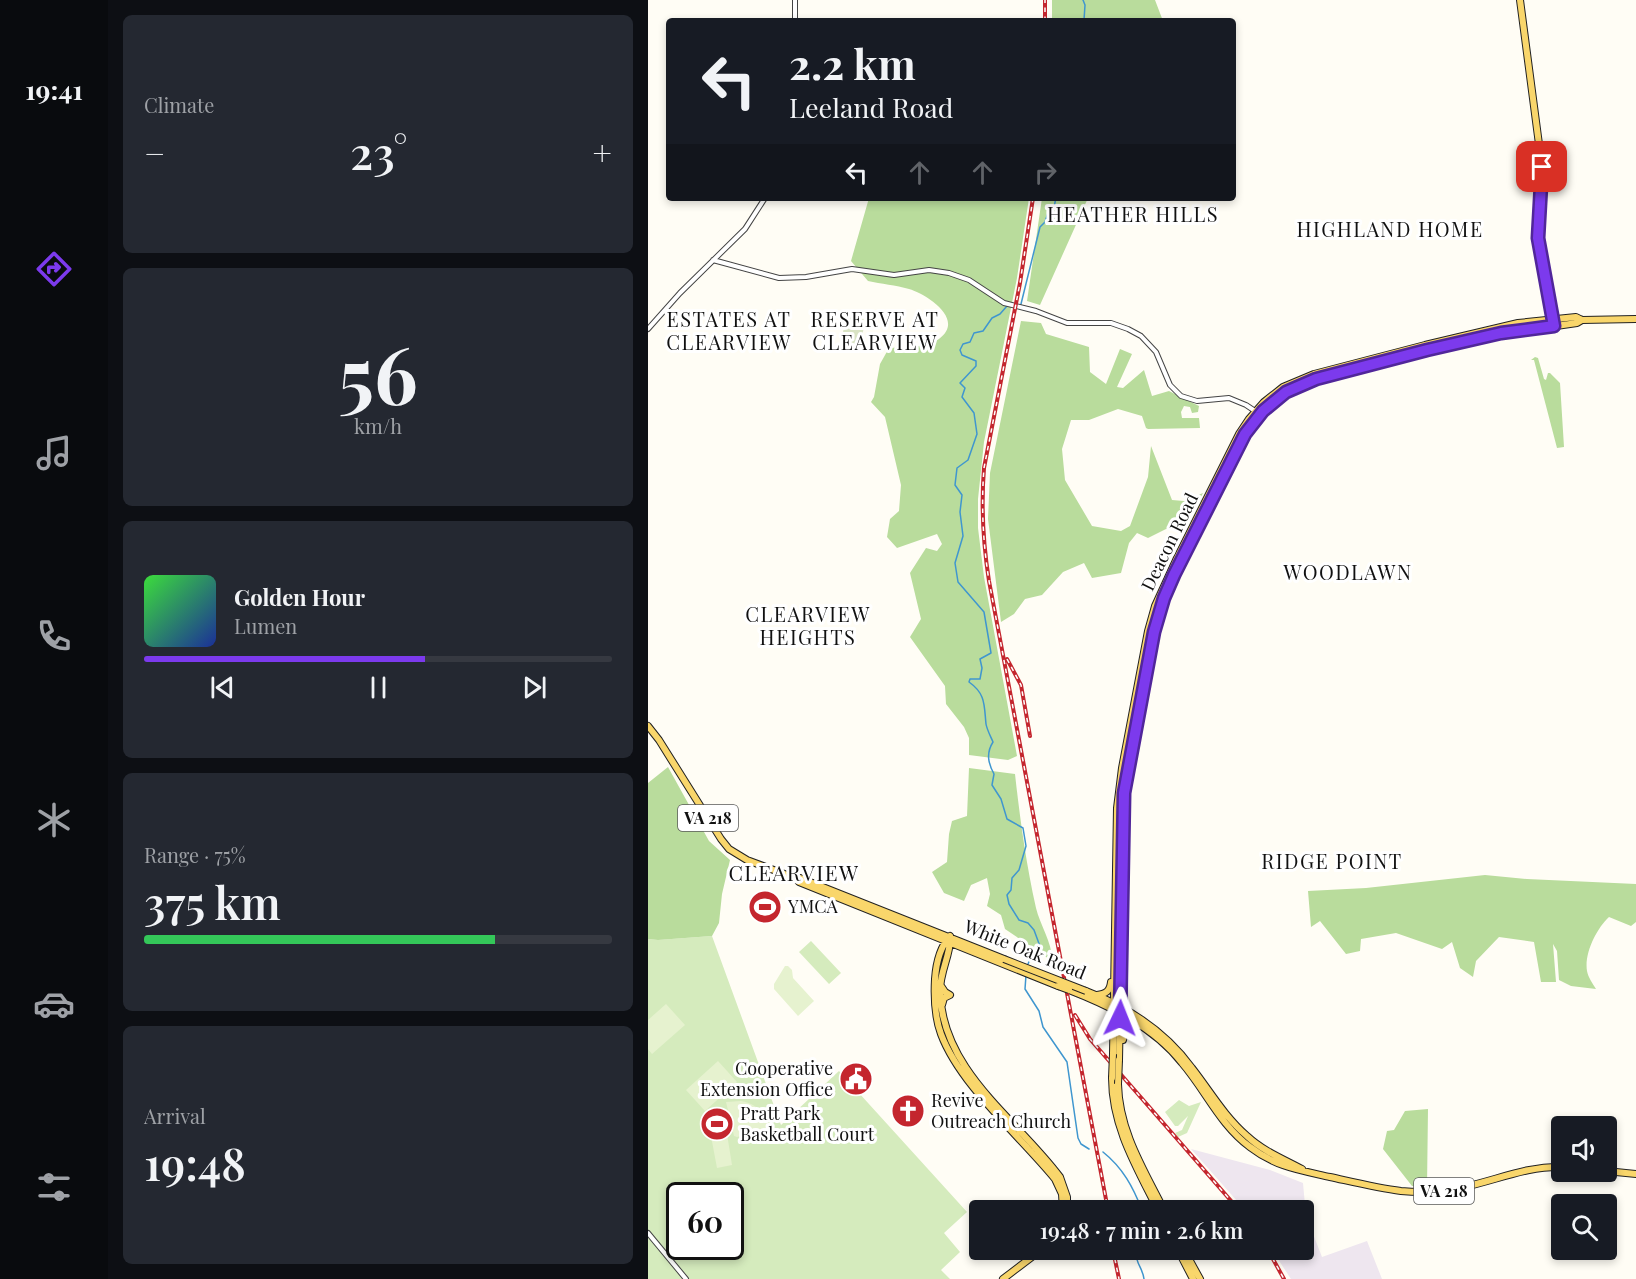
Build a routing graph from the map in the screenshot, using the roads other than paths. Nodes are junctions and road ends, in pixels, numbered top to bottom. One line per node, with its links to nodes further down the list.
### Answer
1 (795, 0): 3 (street)
2 (1520, 0): 7 (main road)
3 (795, 18)
4 (763, 201): 5 (street)
5 (713, 260): 8 (street); 9 (street)
6 (1636, 319): 7 (main road, Deacon Road)
7 (1554, 322): 9 (main road, Deacon Road)
8 (648, 329)
9 (1257, 413): 12 (main road, Deacon Road); 17 (main road, Deacon Road)
10 (648, 726): 11 (main road, VA 218)
11 (948, 940): 13 (main road); 14 (main road, White Oak Road / VA 218, bridge); 24 (main road)
12 (1115, 975): 15 (main road); 17 (main road, Deacon Road)
13 (940, 982): 16 (main road); 16 (main road)
14 (1086, 994): 15 (main road, White Oak Road / VA 218); 17 (main road, White Oak Road / VA 218)
15 (1096, 995): 17 (main road, White Oak Road / VA 218)
16 (941, 1007): 25 (main road)
17 (1117, 1008): 18 (main road, White Oak Road / VA 218); 19 (main road); 21 (main road, White Oak Road / VA 218)
18 (1142, 1026): 19 (main road); 21 (main road, White Oak Road / VA 218)
19 (1117, 1057): 26 (main road, bridge); 27 (main road, bridge)
20 (1551, 1168): 21 (main road, White Oak Road / VA 218)
21 (1308, 1172)
22 (1617, 1172): 23 (main road)
23 (1636, 1173)
24 (1063, 1200)
25 (1067, 1200)
26 (1153, 1200)
27 (1159, 1200)
28 (648, 1233): 32 (street)
29 (1028, 1260): 33 (main road)
30 (1183, 1260): 34 (main road)
31 (1189, 1260): 35 (main road)
32 (686, 1279)
33 (1003, 1279)
34 (1193, 1279)
35 (1199, 1279)

